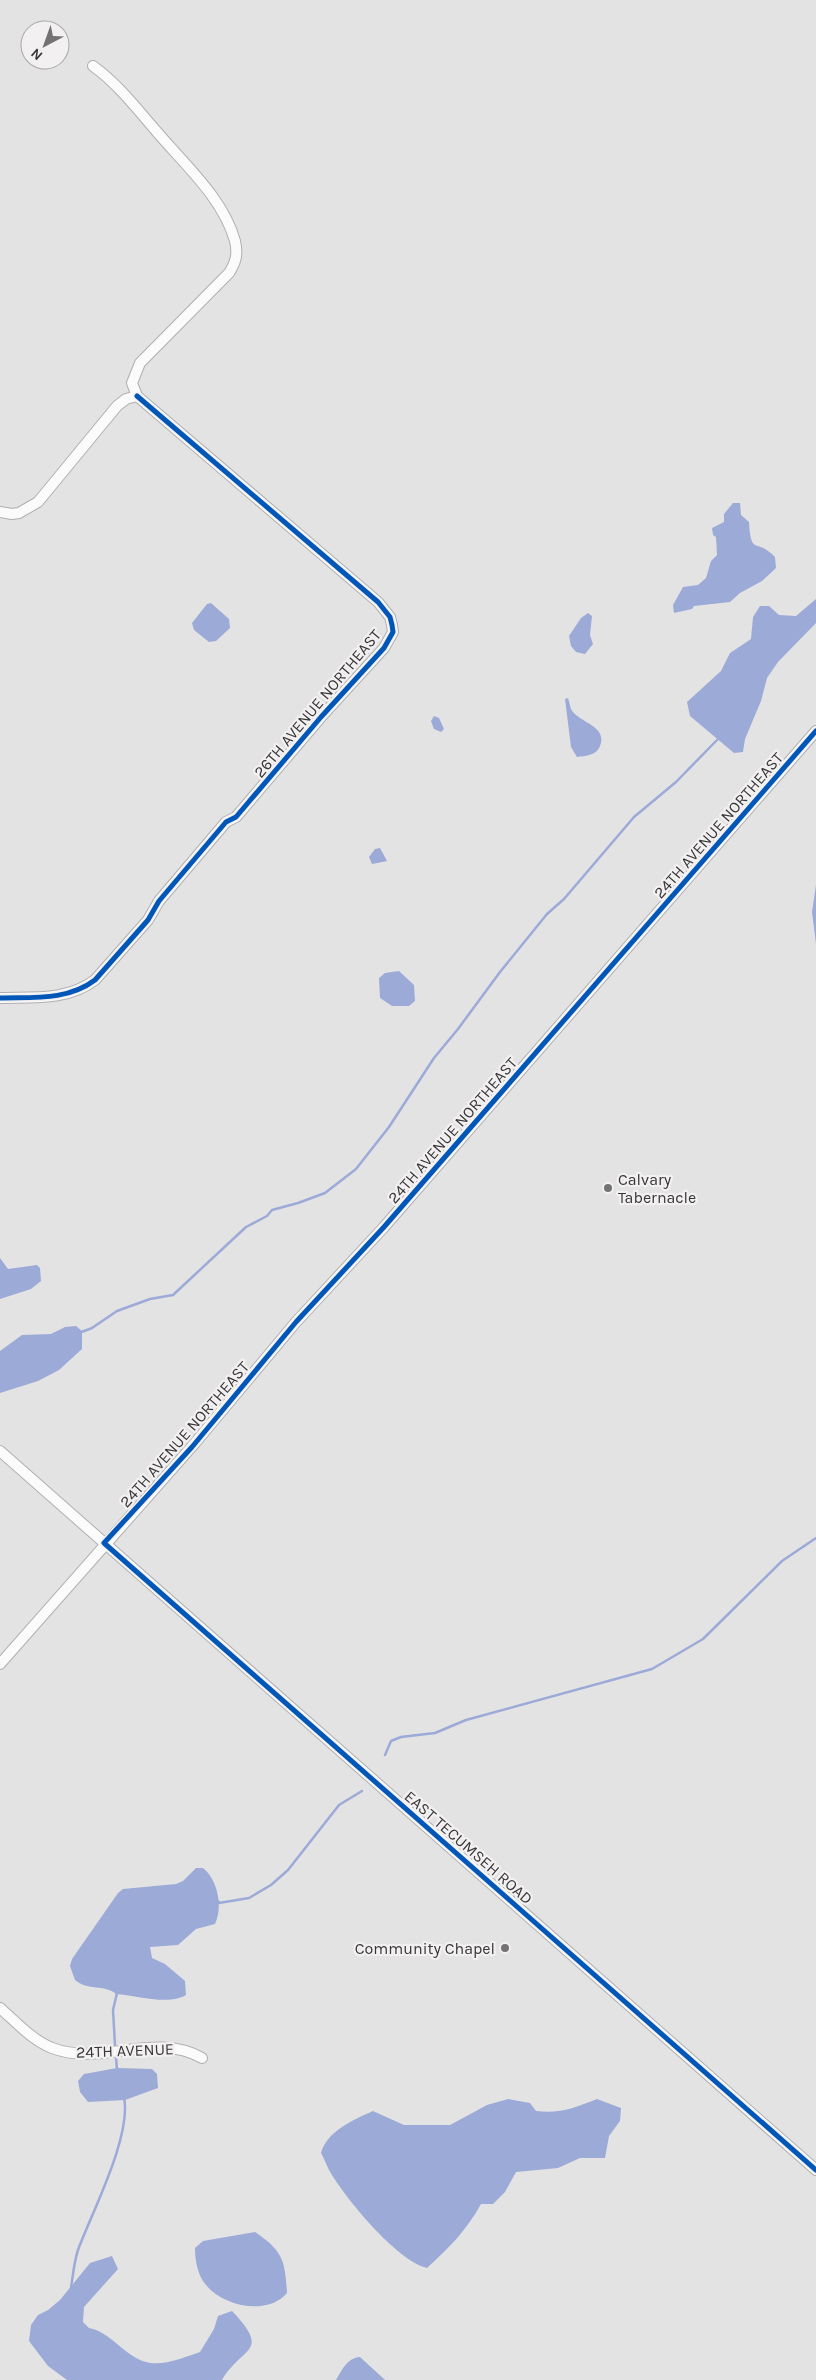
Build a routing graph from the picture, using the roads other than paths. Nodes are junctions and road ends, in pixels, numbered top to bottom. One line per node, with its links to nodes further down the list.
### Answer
1 (93, 66): 2 (street)
2 (137, 396): 3 (street); 5 (street, 26TH AVENUE NORTHEAST)
3 (0, 512)
4 (816, 731): 7 (street, 24TH AVENUE NORTHEAST)
5 (0, 998)
6 (0, 1451): 7 (street, EAST TECUMSEH ROAD)
7 (104, 1544): 8 (street, 24TH AVENUE NORTHEAST); 11 (street, EAST TECUMSEH ROAD)
8 (0, 1664)
9 (0, 2008): 10 (street, 24TH AVENUE)
10 (202, 2058)
11 (816, 2170)

